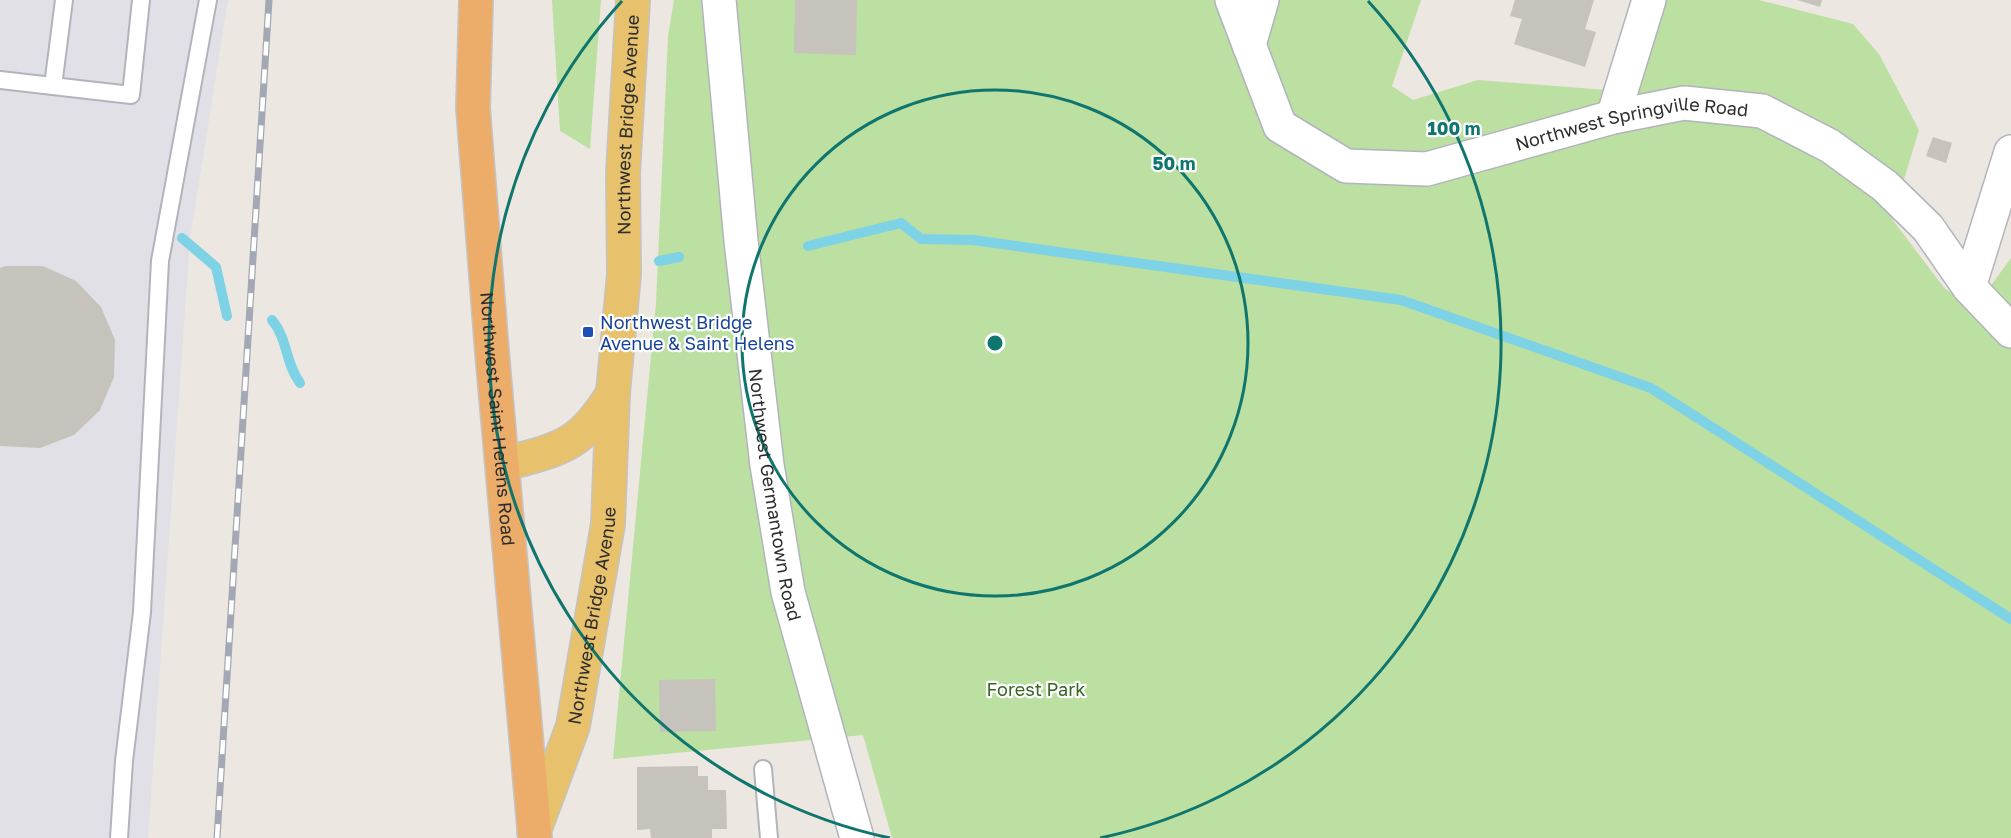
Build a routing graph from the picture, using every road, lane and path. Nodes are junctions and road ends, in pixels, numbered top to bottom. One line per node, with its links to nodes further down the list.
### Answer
1 (64, 0): 12 (lane)
2 (141, 0): 12 (lane)
3 (208, 0): 21 (lane)
4 (476, 0): 18 (highway, Northwest Saint Helens Road)
5 (633, 0): 17 (main road, Northwest Bridge Avenue)
6 (719, 0): 23 (street, Northwest Germantown Road)
7 (1232, 0): 10 (street, Northwest Springville Road)
8 (1262, 0): 10 (street)
9 (1649, 0): 13 (street)
10 (1249, 45): 13 (street, Northwest Springville Road)
11 (0, 80): 12 (lane)
12 (53, 86)
13 (1613, 117): 15 (street, Northwest Springville Road)
14 (2011, 152): 15 (street)
15 (1969, 287): 16 (street, Northwest Springville Road)
16 (2011, 331)
17 (613, 393): 18 (main road, Northwest Bridge Avenue); 20 (main road, Northwest Bridge Avenue)
18 (504, 464): 20 (highway, Northwest Saint Helens Road)
19 (763, 769): 22 (lane)
20 (535, 834)
21 (120, 838)
22 (769, 838)
23 (857, 838)

